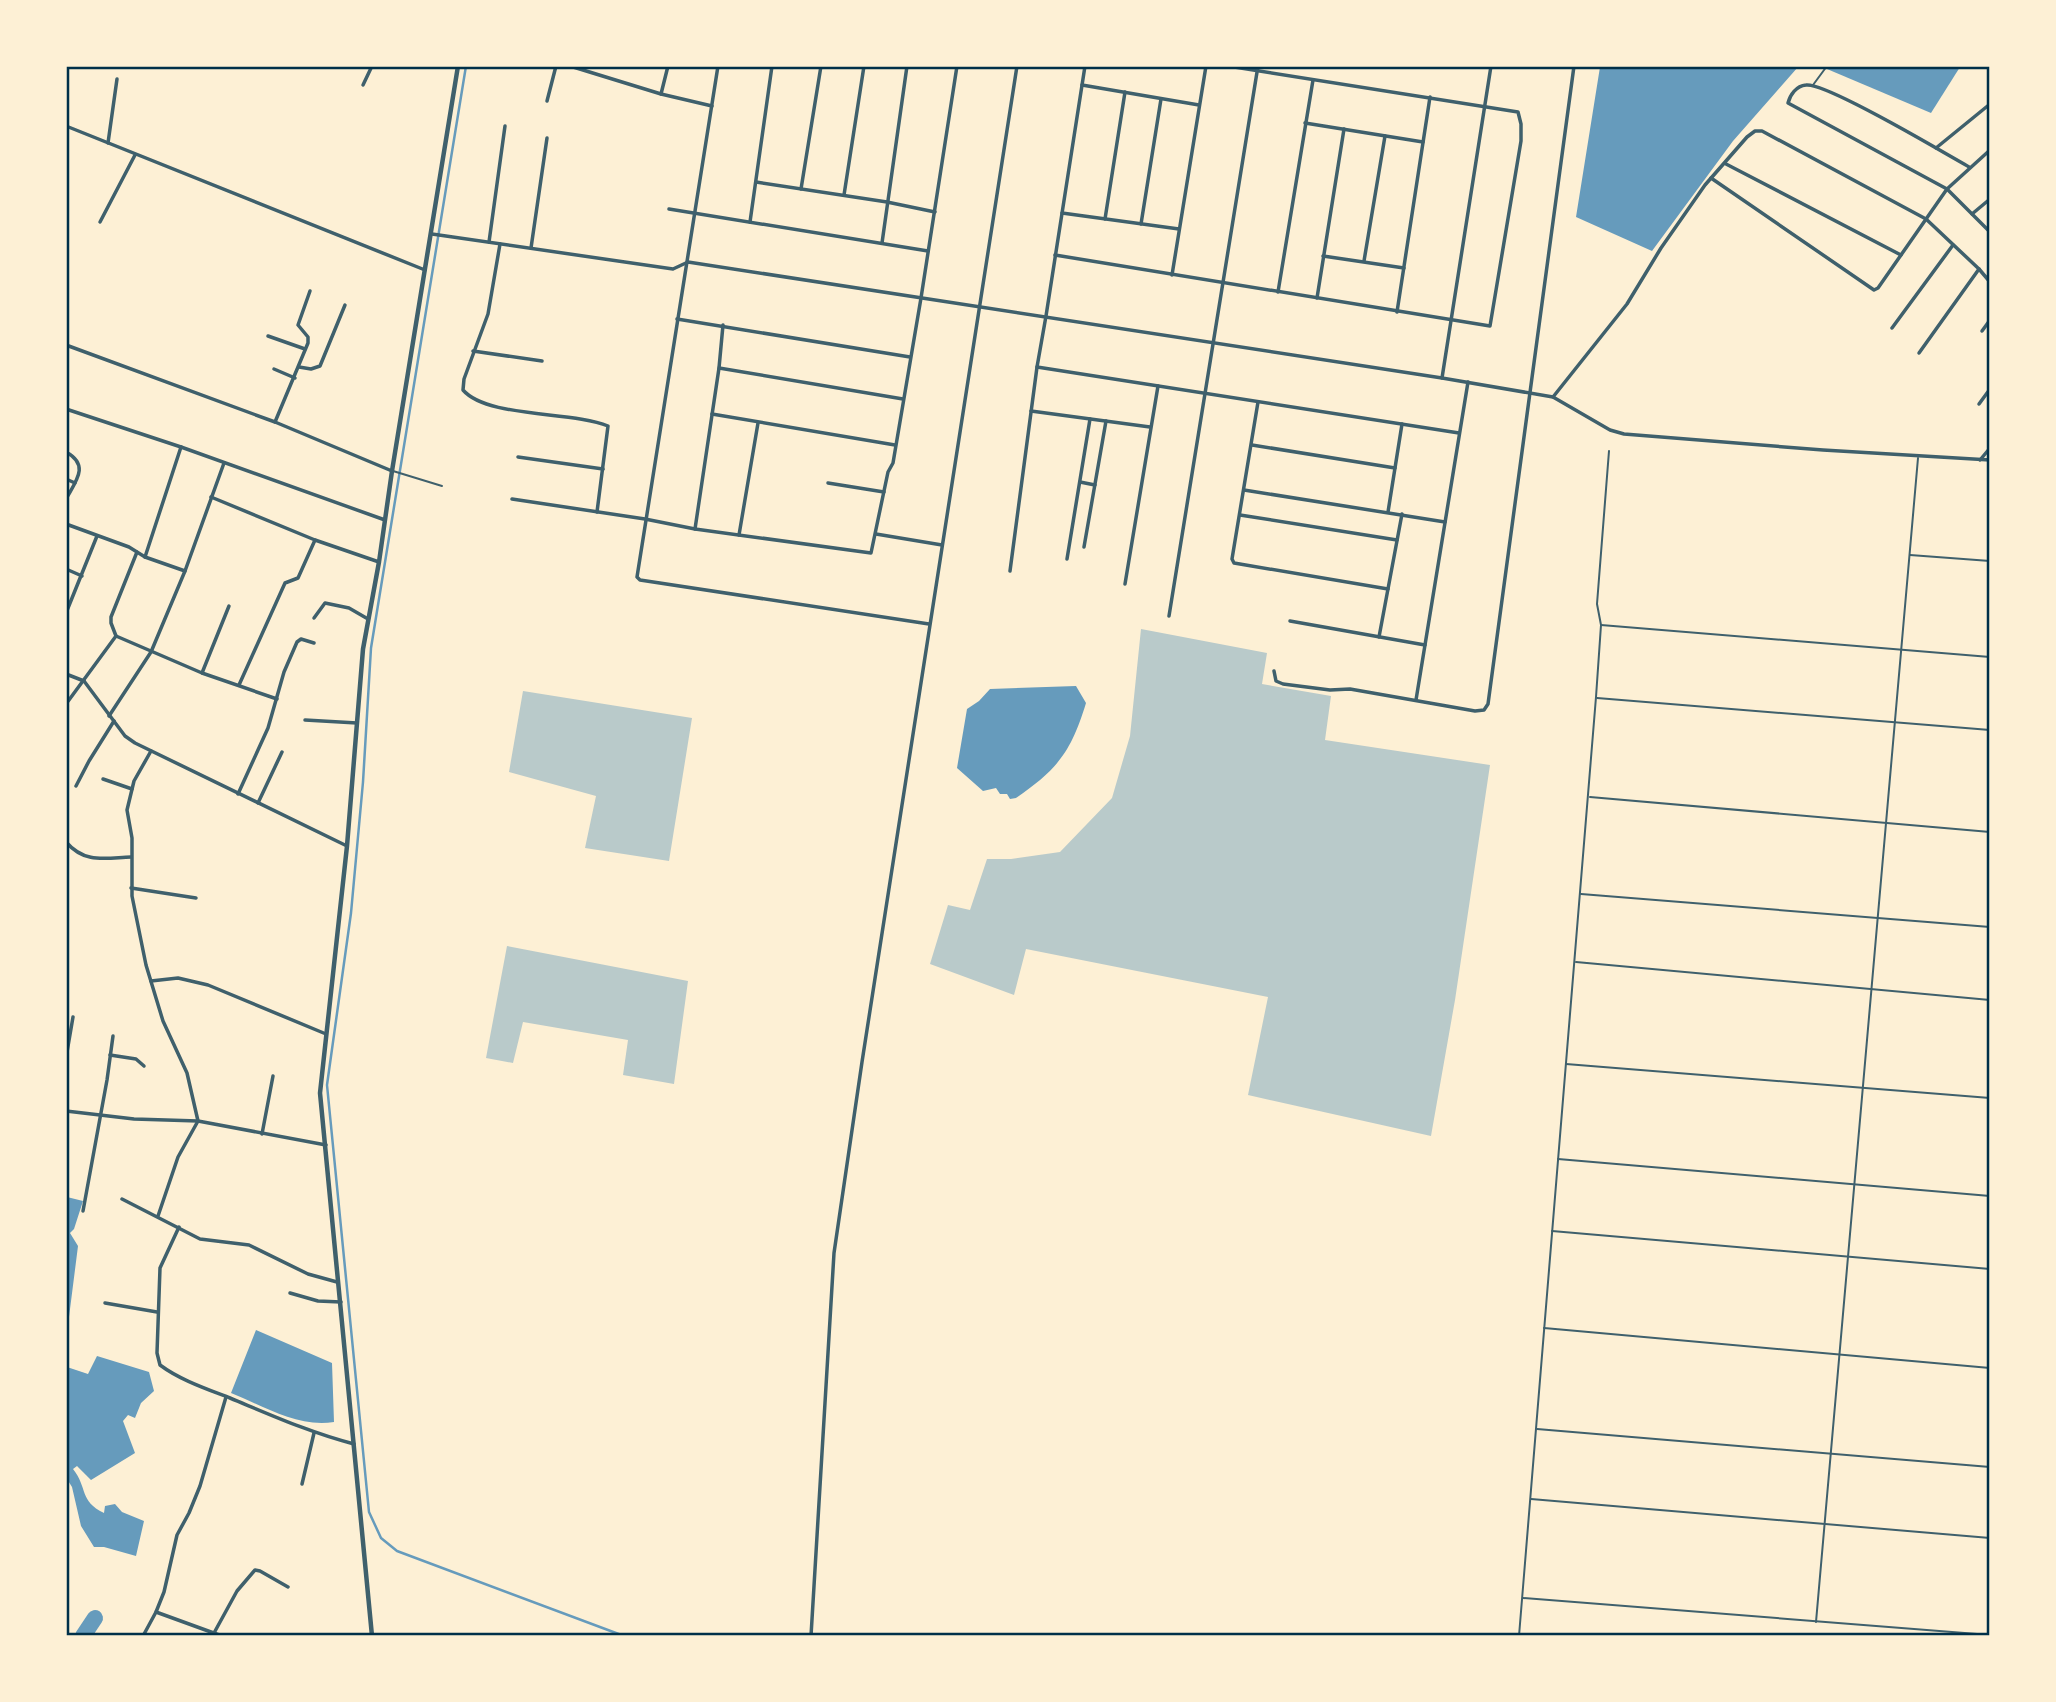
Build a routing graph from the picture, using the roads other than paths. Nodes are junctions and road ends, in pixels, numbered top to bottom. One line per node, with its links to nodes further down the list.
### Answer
1 (372, 66): 22 (street)
2 (458, 66): 66 (street)
3 (556, 66): 29 (street)
4 (570, 66): 26 (street)
5 (668, 66): 26 (street)
6 (718, 66): 32 (street)
7 (772, 66): 48 (street)
8 (821, 66): 50 (street)
9 (864, 66): 51 (street)
10 (907, 66): 53 (street)
11 (1017, 66): 89 (street)
12 (1085, 66): 23 (street)
13 (1206, 66): 31 (street)
14 (1228, 66): 19 (street)
15 (1491, 66): 33 (street)
16 (1574, 66): 115 (street)
17 (1827, 66): 24 (lane)
18 (955, 67): 55 (street)
19 (1258, 69): 21 (street); 83 (street)
20 (117, 79): 41 (street)
21 (1313, 79): 27 (street); 34 (street)
22 (363, 85)
23 (1082, 85): 25 (street); 57 (street)
24 (1814, 85): 42 (street); 49 (street)
25 (1125, 92): 28 (street); 59 (street)
26 (662, 94): 32 (street)
27 (1430, 97): 33 (street); 40 (street)
28 (1161, 99): 31 (street); 63 (street)
29 (547, 101)
30 (1990, 104): 42 (street)
31 (1199, 105): 64 (street)
32 (712, 106): 56 (street)
33 (1485, 106): 93 (street); 93 (street)
34 (1306, 123): 37 (street); 85 (street)
35 (66, 126): 41 (street)
36 (505, 126): 67 (street)
37 (1344, 129): 38 (street); 75 (street)
38 (1385, 136): 40 (street); 76 (street)
39 (547, 138): 71 (street)
40 (1423, 142): 78 (street)
41 (108, 143): 44 (street)
42 (1936, 148): 46 (street)
43 (1990, 150): 46 (street)
44 (135, 155): 61 (street); 80 (street)
45 (1726, 163): 47 (street); 60 (street); 73 (street)
46 (1969, 167): 49 (street)
47 (1711, 178): 73 (street); 117 (street)
48 (756, 182): 50 (street); 62 (street)
49 (1947, 189): 58 (street); 60 (street)
50 (801, 190): 51 (street)
51 (844, 195): 53 (street)
52 (1990, 199): 58 (street)
53 (887, 202): 55 (street); 68 (street)
54 (669, 209): 56 (street)
55 (935, 212): 72 (street)
56 (696, 213): 62 (street); 77 (street)
57 (1062, 213): 59 (street); 74 (street)
58 (1972, 214): 65 (street)
59 (1105, 219): 63 (street)
60 (1926, 219): 70 (street); 73 (street)
61 (100, 222)
62 (750, 222): 68 (street)
63 (1141, 224): 64 (street)
64 (1179, 229): 81 (street)
65 (1990, 232)
66 (434, 234): 67 (street); 80 (street)
67 (489, 242): 69 (street)
68 (882, 243): 72 (street)
69 (500, 244): 71 (street); 102 (street)
70 (1953, 245): 79 (street); 96 (street)
71 (531, 248): 77 (street)
72 (929, 251): 86 (street)
73 (1901, 255)
74 (1055, 256): 81 (street); 91 (street)
75 (1322, 256): 76 (street); 87 (street)
76 (1364, 261): 78 (street)
77 (688, 262): 86 (street); 92 (street)
78 (1404, 268): 90 (street)
79 (1979, 269): 82 (street); 103 (street)
80 (425, 271): 144 (street)
81 (1172, 275): 83 (street)
82 (1990, 282)
83 (1222, 283): 85 (street); 99 (street)
84 (310, 290): 101 (street)
85 (1278, 292): 87 (street)
86 (921, 298): 89 (street); 104 (street)
87 (1317, 298): 90 (street)
88 (345, 305): 106 (street)
89 (979, 306): 91 (street); 170 (street)
90 (1397, 312): 93 (street)
91 (1046, 316): 99 (street); 107 (street)
92 (677, 319): 95 (street); 160 (street)
93 (1451, 320): 111 (street)
94 (1990, 320): 97 (street)
95 (723, 325): 104 (street); 108 (street)
96 (1892, 328)
97 (1982, 331)
98 (268, 336): 101 (street)
99 (1214, 342): 111 (street); 116 (street)
100 (66, 345): 126 (street)
101 (305, 349): 106 (street)
102 (473, 351): 105 (street); 143 (street)
103 (1919, 353)
104 (910, 357): 118 (street)
105 (542, 361)
106 (299, 367): 110 (street)
107 (1037, 367): 113 (street); 122 (street)
108 (719, 368): 118 (street); 123 (street)
109 (274, 369): 110 (street)
110 (295, 378): 126 (street)
111 (1442, 378): 112 (street)
112 (1468, 382): 115 (street); 130 (street)
113 (1158, 386): 116 (street); 129 (street)
114 (1990, 389): 120 (street)
115 (1532, 393): 117 (street); 206 (street)
116 (1206, 394): 119 (street); 186 (street)
117 (1553, 397): 137 (street)
118 (903, 399): 131 (street)
119 (1258, 402): 128 (street); 132 (street)
120 (1979, 404)
121 (66, 410): 133 (street)
122 (1031, 411): 124 (street); 180 (street)
123 (712, 414): 127 (street); 164 (street)
124 (1090, 419): 125 (street); 146 (street)
125 (1106, 421): 129 (street); 149 (street)
126 (275, 422): 144 (street)
127 (758, 422): 131 (street); 166 (street)
128 (1402, 424): 130 (street); 142 (street)
129 (1151, 427): 182 (street)
130 (1459, 433): 162 (street)
131 (895, 445): 152 (street)
132 (1251, 445): 142 (street); 151 (street)
133 (180, 447): 141 (street); 174 (street)
134 (1990, 448): 139 (street)
135 (1609, 451): 191 (lane)
136 (66, 452): 147 (street)
137 (1918, 455): 139 (street); 173 (lane)
138 (518, 457): 143 (street)
139 (1980, 460): 140 (street)
140 (1990, 460)
141 (224, 463): 153 (street); 161 (street)
142 (1395, 468): 157 (street)
143 (603, 469): 156 (street)
144 (393, 471): 150 (lane); 161 (street)
145 (66, 480): 147 (street)
146 (1080, 482): 149 (street); 175 (street)
147 (75, 483): 154 (street)
148 (828, 483): 152 (street)
149 (1095, 485): 171 (street)
150 (442, 486)
151 (1244, 490): 157 (street); 159 (street)
152 (884, 492): 165 (street)
153 (211, 497): 168 (street); 179 (street)
154 (66, 499)
155 (512, 499): 156 (street)
156 (597, 512): 160 (street)
157 (1388, 512): 158 (street)
158 (1402, 514): 162 (street); 169 (street)
159 (1240, 516): 169 (street); 183 (street)
160 (645, 519): 164 (street); 190 (street)
161 (386, 520): 177 (street)
162 (1445, 522): 195 (street)
163 (66, 524): 167 (street)
164 (695, 529): 166 (street)
165 (876, 534): 166 (street); 170 (street)
166 (740, 535)
167 (97, 536): 172 (street); 181 (street)
168 (315, 540): 177 (street); 203 (street)
169 (1397, 540): 183 (street)
170 (942, 545): 190 (street)
171 (1084, 547)
172 (137, 552): 174 (street); 192 (street)
173 (1909, 555): 176 (lane); 196 (lane)
174 (145, 557): 179 (street)
175 (1067, 559)
176 (1990, 561)
177 (379, 562): 188 (street)
178 (66, 569): 181 (street)
179 (185, 571): 197 (street)
180 (1010, 571)
181 (80, 575): 185 (street)
182 (1125, 584)
183 (1388, 589): 193 (street)
184 (229, 606): 200 (street)
185 (66, 612)
186 (1169, 616)
187 (314, 618): 188 (street)
188 (368, 619): 212 (street)
189 (1290, 621): 193 (street)
190 (930, 624): 287 (street)
191 (1601, 625): 196 (lane); 204 (lane)
192 (116, 636): 197 (street); 202 (street)
193 (1379, 637): 195 (street)
194 (314, 643): 205 (street)
195 (1425, 645): 206 (street)
196 (1900, 650): 198 (lane); 211 (lane)
197 (151, 652): 200 (street); 208 (street)
198 (1990, 657)
199 (1274, 671): 206 (street)
200 (202, 673): 203 (street)
201 (66, 674): 202 (street)
202 (84, 681): 207 (street); 208 (street)
203 (239, 685): 205 (street)
204 (1596, 698): 211 (lane); 220 (lane)
205 (277, 699): 219 (street)
206 (1416, 700)
207 (66, 704)
208 (109, 716): 210 (street)
209 (305, 720): 212 (street)
210 (114, 722): 214 (street); 217 (street)
211 (1894, 722): 213 (lane); 222 (lane)
212 (357, 723): 225 (street)
213 (1990, 730)
214 (151, 751): 218 (street); 219 (street)
215 (282, 752): 221 (street)
216 (103, 779): 218 (street)
217 (76, 786)
218 (132, 789): 226 (street)
219 (237, 794): 221 (street)
220 (1588, 796): 222 (lane); 228 (lane)
221 (258, 803): 225 (street)
222 (1885, 822): 223 (lane); 230 (lane)
223 (1990, 832)
224 (66, 842): 226 (street)
225 (347, 846): 237 (street)
226 (131, 857): 227 (street)
227 (131, 888): 229 (street); 233 (street)
228 (1580, 894): 230 (lane); 232 (lane)
229 (196, 898)
230 (1877, 918): 231 (lane); 234 (lane)
231 (1990, 927)
232 (1574, 962): 234 (lane); 241 (lane)
233 (152, 981): 237 (street); 248 (street)
234 (1871, 989): 235 (lane); 244 (lane)
235 (1990, 1000)
236 (72, 1017): 240 (street)
237 (326, 1034): 250 (street)
238 (113, 1036): 239 (street)
239 (110, 1055): 242 (street); 247 (street)
240 (66, 1058)
241 (1566, 1064): 244 (lane); 251 (lane)
242 (144, 1066)
243 (273, 1076): 249 (street)
244 (1863, 1087): 245 (lane); 252 (lane)
245 (1990, 1098)
246 (66, 1111): 247 (street)
247 (100, 1116): 248 (street); 255 (street)
248 (198, 1121): 249 (street); 256 (street)
249 (262, 1134): 250 (street)
250 (326, 1144): 261 (street)
251 (1558, 1160): 252 (lane); 258 (lane)
252 (1855, 1184): 253 (lane); 259 (lane)
253 (1990, 1196)
254 (122, 1199): 256 (street)
255 (83, 1211)
256 (158, 1216): 257 (street)
257 (179, 1227): 261 (street); 265 (street)
258 (1552, 1231): 259 (lane); 266 (lane)
259 (1849, 1256): 260 (lane); 267 (lane)
260 (1990, 1269)
261 (339, 1283): 263 (street)
262 (290, 1293): 263 (street)
263 (341, 1302): 272 (street)
264 (105, 1303): 265 (street)
265 (158, 1312): 269 (street)
266 (1544, 1328): 267 (lane); 270 (lane)
267 (1840, 1354): 268 (lane); 273 (lane)
268 (1990, 1368)
269 (226, 1397): 271 (street); 281 (street)
270 (1536, 1429): 273 (lane); 276 (lane)
271 (314, 1433): 272 (street); 275 (street)
272 (354, 1444): 286 (street)
273 (1831, 1452): 274 (lane); 277 (lane)
274 (1990, 1467)
275 (302, 1483)
276 (1531, 1499): 277 (lane); 280 (lane)
277 (1824, 1524): 278 (lane); 282 (lane)
278 (1990, 1538)
279 (288, 1587): 283 (street)
280 (1522, 1598): 282 (lane); 288 (lane)
281 (156, 1612): 283 (street); 284 (street)
282 (1816, 1622): 289 (lane)
283 (214, 1633): 285 (street)
284 (143, 1636)
285 (222, 1636)
286 (372, 1636)
287 (811, 1636)
288 (1520, 1636)
289 (1990, 1636)

